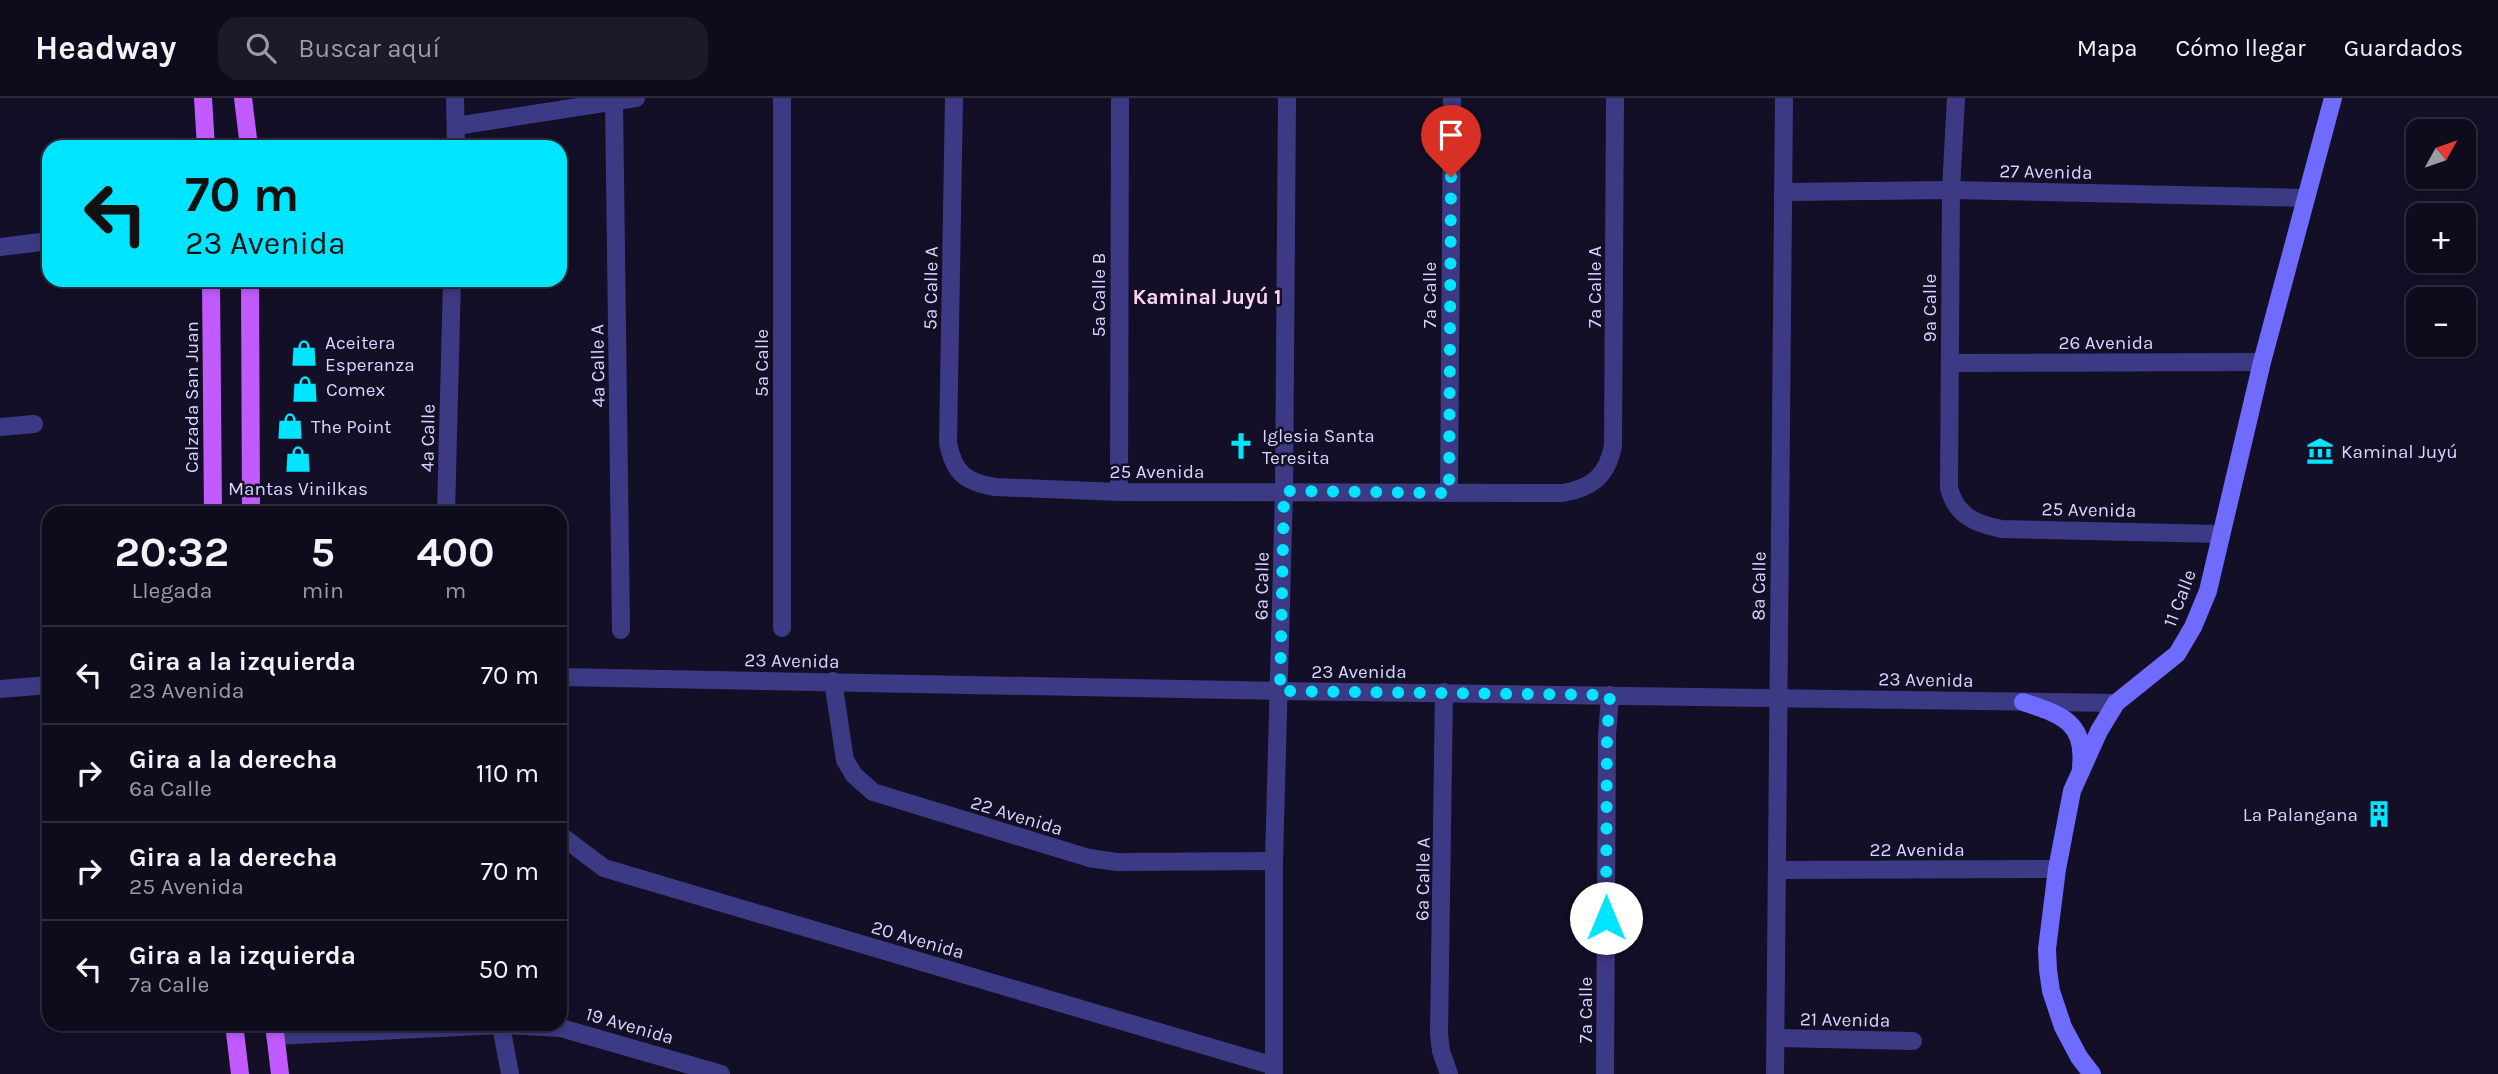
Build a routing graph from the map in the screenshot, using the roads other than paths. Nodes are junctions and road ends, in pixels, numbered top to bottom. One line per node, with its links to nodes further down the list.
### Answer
1 (202, 98): 16 (main road)
2 (243, 98): 17 (main road)
3 (455, 98): 15 (street)
4 (636, 98): 14 (street)
5 (782, 98): 41 (street, 5a Calle)
6 (954, 98): 32 (street, 5a Calle A)
7 (1120, 98): 34 (street, 5a Calle B)
8 (1286, 98): 33 (street, 6a Calle)
9 (1452, 98): 35 (street, 7a Calle)
10 (1615, 98): 31 (street, 7a Calle A)
11 (1784, 98): 20 (street, 8a Calle)
12 (1956, 98): 19 (street, 9a Calle)
13 (2333, 98): 21 (street, 11 Calle)
14 (614, 101): 15 (street); 42 (street, 4a Calle A)
15 (456, 126): 18 (street)
16 (205, 140)
17 (248, 140)
18 (456, 140)
19 (1951, 190): 20 (street, 27 Avenida); 21 (street, 27 Avenida); 28 (street, 9a Calle)
20 (1785, 192): 50 (street, 8a Calle)
21 (2306, 198): 27 (street, 11 Calle)
22 (42, 242): 23 (street)
23 (0, 247)
24 (211, 287): 36 (main road, Calzada San Juan)
25 (250, 287): 37 (main road)
26 (453, 287): 38 (street, 4a Calle)
27 (2262, 362): 28 (street, 26 Avenida); 40 (street, 11 Calle)
28 (1950, 363): 39 (street, 9a Calle)
29 (34, 424): 30 (street)
30 (0, 427)
31 (1602, 474): 35 (street, 25 Avenida)
32 (962, 475): 34 (street, 25 Avenida)
33 (1284, 491): 34 (street, 25 Avenida); 35 (street, 25 Avenida); 47 (street, 6a Calle)
34 (1119, 492)
35 (1449, 493)
36 (213, 506)
37 (251, 506)
38 (446, 506)
39 (1962, 513): 40 (street, 25 Avenida)
40 (2220, 534): 52 (street, 11 Calle)
41 (782, 628)
42 (621, 630)
43 (567, 677): 44 (street, 23 Avenida)
44 (833, 681): 47 (street, 23 Avenida); 55 (street, 22 Avenida)
45 (42, 686): 46 (street)
46 (0, 690)
47 (1280, 691): 48 (street, 23 Avenida); 55 (street, 6a Calle)
48 (1444, 692): 49 (street, 23 Avenida); 66 (street, 6a Calle A)
49 (1610, 695): 50 (street, 23 Avenida); 71 (street, 7a Calle)
50 (1777, 698): 51 (street, 23 Avenida); 57 (street, 8a Calle)
51 (2023, 702): 52 (street, 23 Avenida); 53 (street)
52 (2116, 703): 53 (street, 11 Calle)
53 (2081, 768): 56 (street, 11 Calle)
54 (567, 840): 65 (street, 20 Avenida)
55 (1274, 861): 65 (street, 6a Calle)
56 (2057, 869): 57 (street, 22 Avenida); 73 (street, 11 Calle)
57 (1777, 870): 62 (street, 8a Calle)
58 (567, 1030): 64 (street, 19 Avenida)
59 (235, 1031): 67 (main road)
60 (274, 1031): 68 (main road)
61 (502, 1031): 69 (street)
62 (1776, 1038): 63 (street, 21 Avenida); 72 (street, 8a Calle)
63 (1913, 1041)
64 (674, 1066): 70 (street, 19 Avenida)
65 (1274, 1070)
66 (1447, 1070)
67 (240, 1074)
68 (280, 1074)
69 (510, 1074)
70 (721, 1074)
71 (1605, 1074)
72 (1776, 1074)
73 (2092, 1074)

